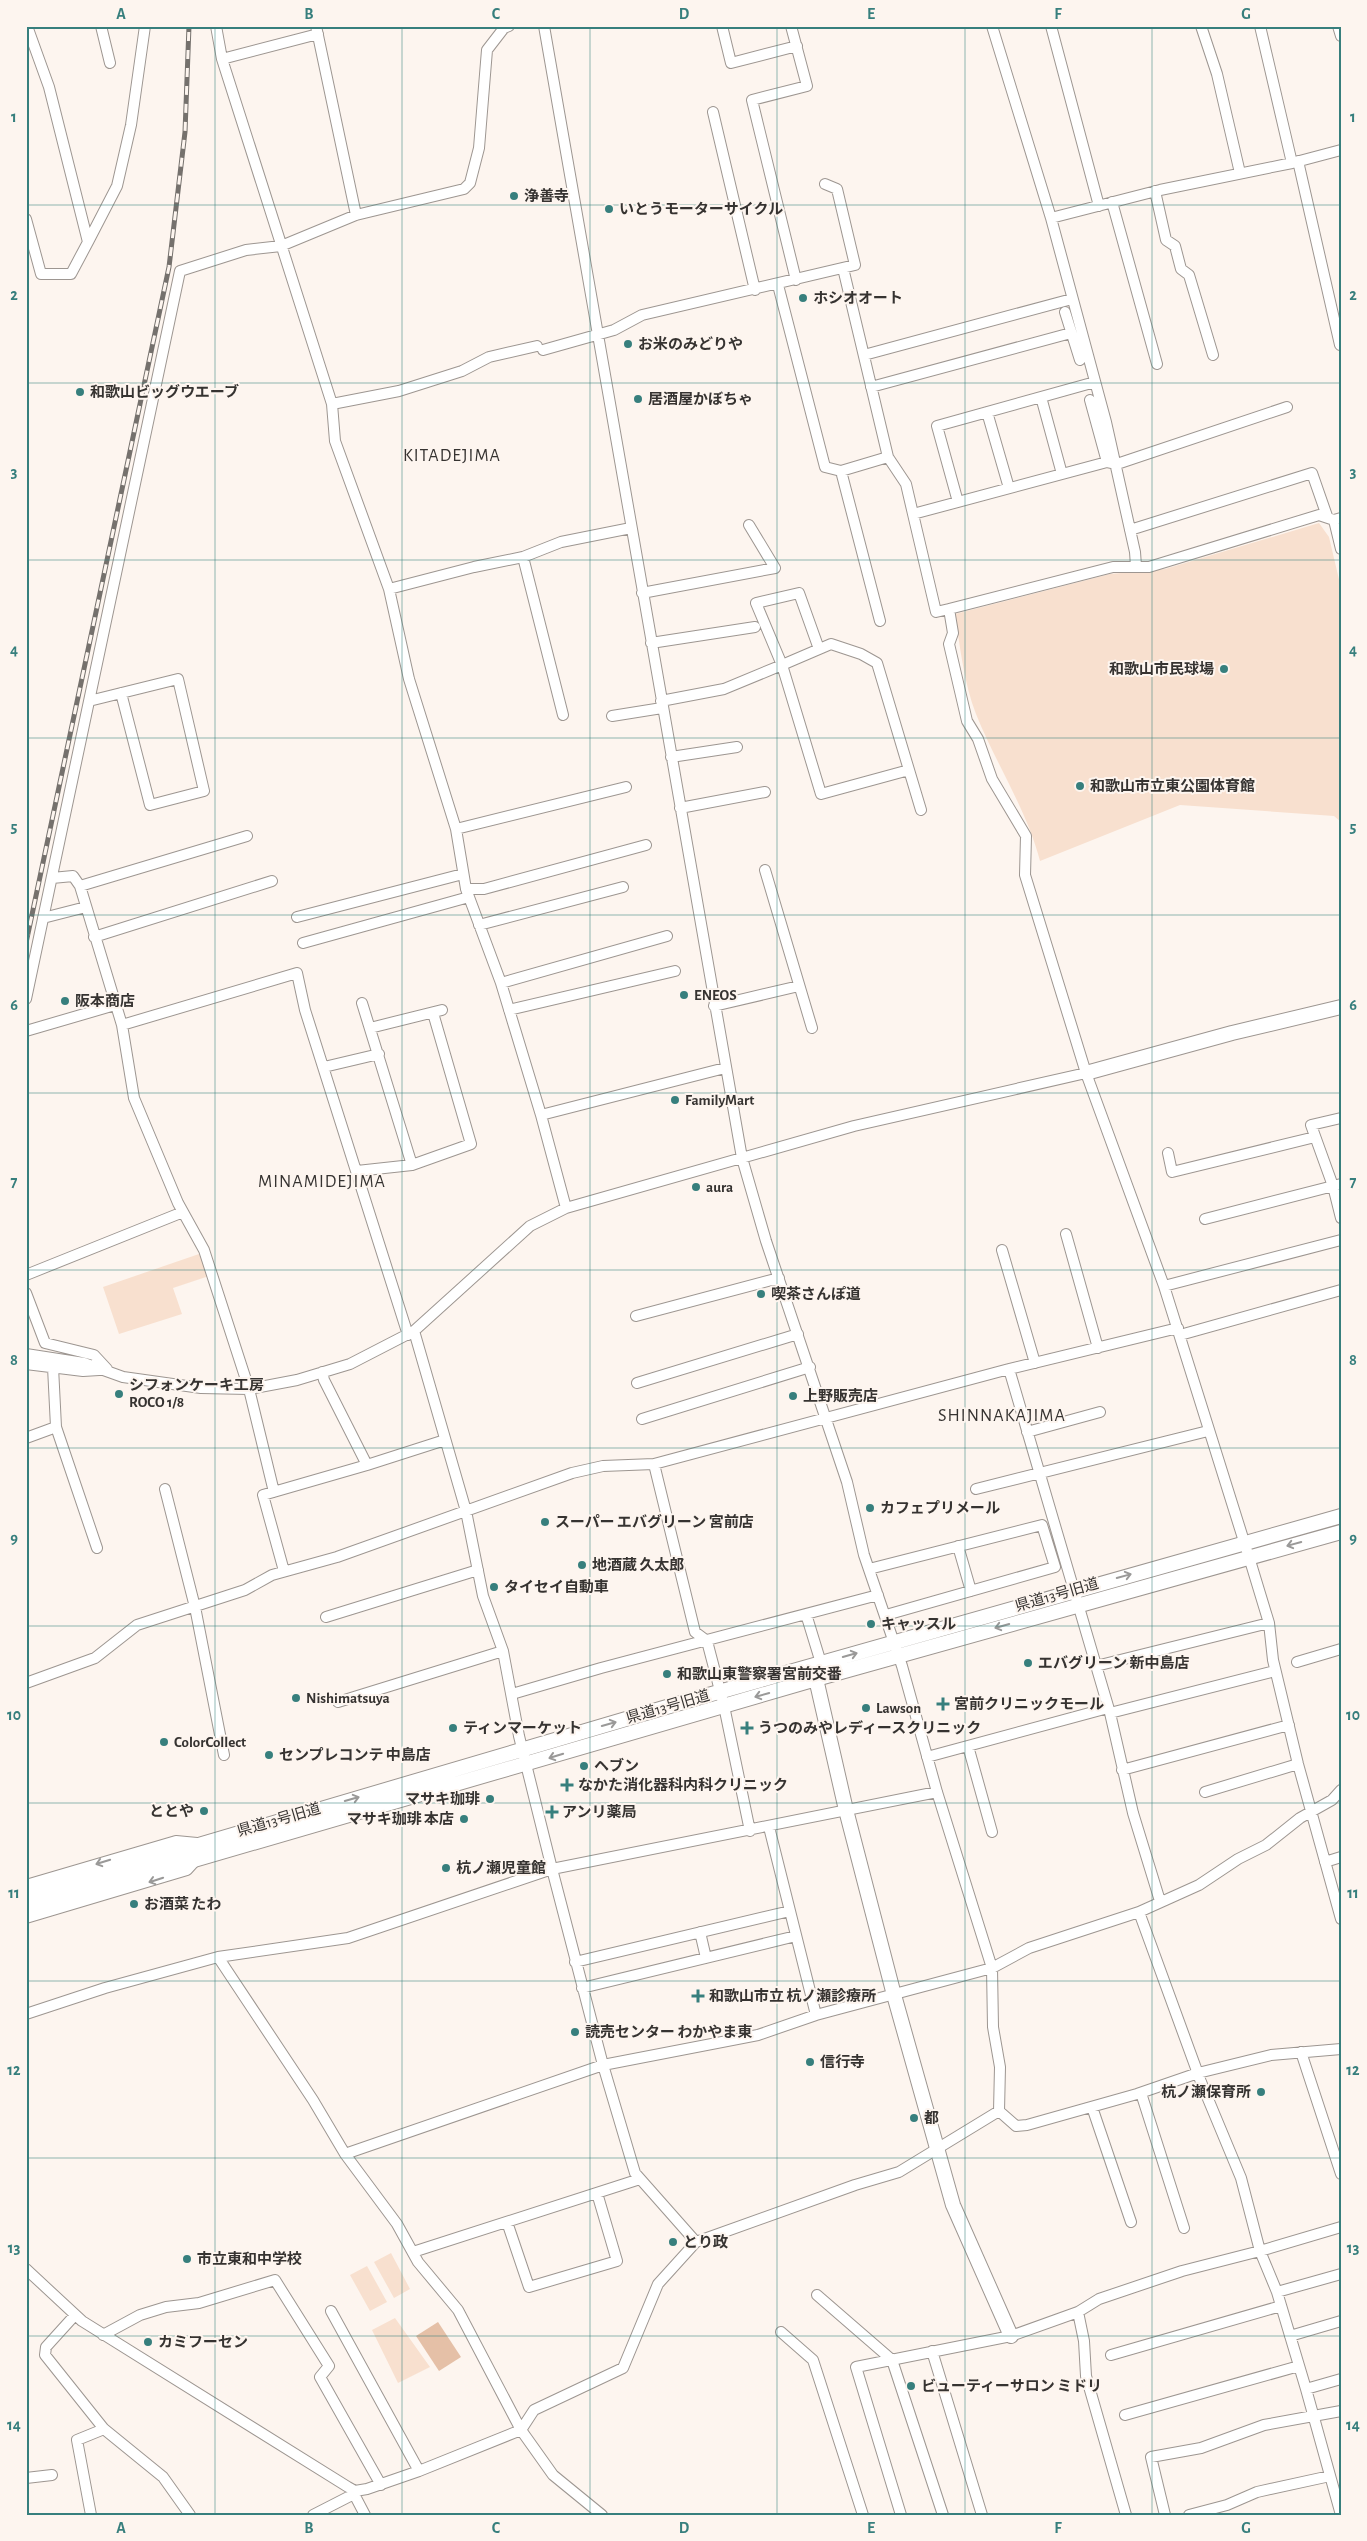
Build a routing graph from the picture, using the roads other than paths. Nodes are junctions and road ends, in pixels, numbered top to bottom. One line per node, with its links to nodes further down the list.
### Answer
1 (27, 26): 30 (street)
2 (101, 26): 18 (street)
3 (145, 26): 30 (street)
4 (216, 26): 17 (street)
5 (509, 26): 27 (street)
6 (544, 26): 39 (street)
7 (722, 26): 16 (street)
8 (791, 26): 16 (street)
9 (992, 26): 28 (street)
10 (1051, 26): 26 (street)
11 (1201, 26): 22 (street)
12 (1260, 26): 21 (street)
13 (1338, 26): 15 (street)
14 (317, 30): 17 (street); 27 (street)
15 (1341, 36)
16 (796, 46): 33 (street)
17 (222, 59): 31 (street)
18 (110, 63)
19 (713, 112): 35 (street)
20 (1341, 150): 21 (street)
21 (1295, 162): 22 (street); 40 (street)
22 (1240, 174): 24 (street)
23 (825, 184): 32 (street)
24 (1155, 191): 25 (street); 42 (street)
25 (1112, 202): 26 (street); 44 (street)
26 (1100, 206): 28 (street)
27 (356, 215): 31 (street)
28 (1051, 218): 36 (street)
29 (26, 219): 30 (street)
30 (88, 242)
31 (281, 246): 49 (street); 75 (street)
32 (843, 268): 33 (street); 41 (street)
33 (796, 280): 34 (street)
34 (778, 284): 35 (street); 54 (street)
35 (754, 290): 39 (street)
36 (1072, 299): 41 (street); 45 (street)
37 (1065, 312): 38 (street)
38 (1071, 333): 43 (street); 46 (street)
39 (599, 334): 49 (street); 61 (street)
40 (1340, 344)
41 (864, 355): 46 (street)
42 (1213, 355)
43 (1080, 360)
44 (1157, 364)
45 (1095, 382): 47 (street); 53 (street)
46 (872, 387): 52 (street)
47 (1041, 398): 51 (street); 55 (street)
48 (1090, 400): 53 (street)
49 (332, 404): 66 (street)
50 (1287, 407): 53 (street)
51 (987, 412): 56 (street); 57 (street)
52 (888, 457): 54 (street); 58 (street)
53 (1112, 463): 55 (street); 62 (street)
54 (841, 471): 69 (street)
55 (1062, 474): 56 (street)
56 (1009, 488): 57 (street)
57 (958, 502): 58 (street)
58 (913, 514): 68 (street)
59 (1334, 518): 62 (street); 63 (street); 65 (street)
60 (749, 525): 67 (street)
61 (631, 528): 64 (street); 67 (street)
62 (1130, 530): 65 (street)
63 (1341, 549)
64 (523, 557): 66 (street); 77 (street)
65 (1136, 566): 68 (street)
66 (389, 589): 86 (street)
67 (642, 593): 71 (street)
68 (949, 609): 119 (street)
69 (880, 620)
70 (755, 628): 71 (street)
71 (651, 643): 76 (street)
72 (819, 649): 73 (street); 73 (street); 81 (street)
73 (782, 664): 76 (street); 81 (street)
74 (121, 693): 74 (street); 75 (street)
75 (89, 700): 91 (street)
76 (662, 704): 78 (street); 80 (street)
77 (562, 715)
78 (612, 716)
79 (737, 747): 80 (street)
80 (671, 757): 84 (street)
81 (909, 770): 85 (street)
82 (626, 787): 86 (street)
83 (765, 792): 84 (street)
84 (680, 808): 109 (street)
85 (921, 810)
86 (456, 829): 90 (street)
87 (247, 836): 93 (street)
88 (646, 845): 95 (street)
89 (765, 870): 105 (street)
90 (463, 874): 95 (street); 97 (street)
91 (52, 878): 93 (street); 98 (street)
92 (272, 881): 101 (street)
93 (80, 886): 96 (street)
94 (623, 887): 99 (street)
95 (467, 893): 99 (street); 102 (street)
96 (86, 907): 98 (street); 101 (street)
97 (296, 917)
98 (43, 918): 106 (street)
99 (479, 925): 104 (street)
100 (667, 936): 104 (street)
101 (94, 937): 108 (street)
102 (304, 942)
103 (675, 972): 111 (street)
104 (501, 984): 111 (street)
105 (799, 986): 109 (street); 114 (street)
106 (26, 999)
107 (362, 1003): 113 (street)
108 (115, 1005): 112 (street); 115 (street)
109 (714, 1006): 118 (street)
110 (1341, 1006): 119 (street)
111 (509, 1010): 120 (street)
112 (122, 1025): 117 (street); 129 (street)
113 (370, 1028): 116 (street); 125 (street)
114 (812, 1028)
115 (26, 1031)
116 (378, 1054): 117 (street); 125 (street)
117 (324, 1067): 126 (street)
118 (725, 1068): 120 (street); 124 (street)
119 (1086, 1073): 124 (street); 137 (street)
120 (541, 1115): 128 (street)
121 (1341, 1118): 122 (street)
122 (1315, 1137): 123 (street); 127 (street)
123 (1168, 1153)
124 (742, 1158): 128 (street); 136 (street)
125 (412, 1165): 126 (street)
126 (357, 1171): 142 (street)
127 (1337, 1185): 130 (street); 131 (street)
128 (566, 1208): 142 (street)
129 (183, 1212): 135 (street); 154 (street)
130 (1341, 1218)
131 (1205, 1219)
132 (1066, 1234): 144 (street)
133 (1341, 1240): 137 (street)
134 (1002, 1250): 146 (street)
135 (26, 1275)
136 (779, 1278): 140 (street); 143 (street)
137 (1164, 1286): 141 (street)
138 (1341, 1290): 141 (street)
139 (26, 1293): 151 (street)
140 (636, 1316)
141 (1179, 1332): 144 (street); 159 (street)
142 (411, 1333): 152 (street); 162 (street)
143 (798, 1334): 149 (street); 153 (street)
144 (1098, 1348): 146 (street)
145 (26, 1354): 151 (street)
146 (1035, 1363): 150 (street)
147 (26, 1364): 148 (street)
148 (53, 1367): 151 (street); 158 (street)
149 (810, 1367): 156 (street); 157 (street)
150 (1009, 1369): 156 (street); 160 (street)
151 (108, 1370): 154 (street)
152 (322, 1372): 154 (street); 164 (street)
153 (636, 1383)
154 (249, 1389): 168 (street)
155 (1100, 1412): 160 (street)
156 (825, 1418): 163 (street); 175 (street)
157 (642, 1419)
158 (56, 1427): 161 (street); 173 (street)
159 (1208, 1431): 165 (street); 174 (street)
160 (1027, 1432): 165 (street)
161 (26, 1438)
162 (445, 1440): 164 (street); 169 (street)
163 (654, 1464): 169 (street); 187 (street)
164 (368, 1466): 168 (street)
165 (1039, 1473): 167 (street); 178 (street)
166 (165, 1488): 182 (street)
167 (976, 1489)
168 (274, 1492): 177 (street)
169 (466, 1511): 176 (street); 177 (street)
170 (1341, 1516): 174 (street, 県道13号旧道)
171 (1341, 1532): 174 (street, 県道13号旧道, one-way to 174)
172 (958, 1546): 175 (street); 179 (street); 179 (street)
173 (97, 1548)
174 (1247, 1550): 178 (street, 県道13号旧道, one-way to 174); 181 (street, 県道13号旧道); 186 (street)
175 (869, 1569): 180 (street)
176 (478, 1570): 185 (street); 190 (street)
177 (284, 1571): 182 (street)
178 (1074, 1590): 181 (street); 189 (street, 県道13号旧道)
179 (971, 1591): 184 (street)
180 (878, 1594): 183 (street); 184 (street)
181 (1078, 1604): 189 (street, 県道13号旧道, one-way to 189); 192 (street)
182 (195, 1607): 195 (street); 204 (street)
183 (806, 1614): 187 (street); 193 (street)
184 (886, 1615): 189 (street)
185 (326, 1616)
186 (1268, 1623): 192 (street); 194 (street)
187 (707, 1641): 196 (street); 197 (street)
188 (1341, 1648): 191 (street)
189 (897, 1649): 193 (street, 県道13号旧道); 205 (street)
190 (503, 1651): 197 (street); 198 (street)
191 (1297, 1662)
192 (1096, 1666): 200 (street)
193 (816, 1669): 196 (street, 県道13号旧道); 199 (street, 県道13号旧道, one-way to 199); 212 (street)
194 (1275, 1671): 200 (street); 201 (street)
195 (26, 1683)
196 (720, 1691): 199 (street); 203 (street, 県道13号旧道, one-way to 196)
197 (512, 1694): 203 (street)
198 (338, 1702)
199 (724, 1706): 207 (street, 県道13号旧道, one-way to 207); 215 (street)
200 (1109, 1711): 202 (street); 208 (street)
201 (1289, 1725): 206 (street); 208 (street)
202 (968, 1746): 205 (street); 216 (street)
203 (522, 1750): 207 (street); 217 (street, 県道13号旧道, one-way to 203)
204 (224, 1755)
205 (927, 1757): 210 (street)
206 (1298, 1764): 211 (street); 213 (street)
207 (526, 1765): 219 (street, 県道13号旧道); 222 (street)
208 (1122, 1770): 225 (street)
209 (1341, 1790): 213 (street)
210 (937, 1792): 212 (street); 236 (street)
211 (1205, 1792)
212 (846, 1810): 214 (street); 238 (street)
213 (1313, 1813): 221 (street); 225 (street)
214 (769, 1827): 215 (street); 227 (street)
215 (750, 1831): 222 (street)
216 (992, 1832)
217 (201, 1844): 220 (street, 県道13号旧道); 223 (street, one-way to 223)
218 (1341, 1857): 221 (street)
219 (197, 1858): 220 (street, 県道13号旧道); 229 (street, one-way to 229)
220 (172, 1859): 224 (street, 県道13号旧道); 226 (street, 県道13号旧道)
221 (1325, 1862): 230 (street)
222 (552, 1869): 233 (street); 235 (street)
223 (26, 1885)
224 (26, 1896)
225 (1160, 1901): 228 (street)
226 (26, 1908)
227 (790, 1911): 231 (street); 232 (street)
228 (1139, 1912): 236 (street); 244 (street)
229 (26, 1918)
230 (1341, 1919)
231 (700, 1932): 234 (street); 235 (street)
232 (796, 1936): 234 (street); 240 (street)
233 (218, 1957): 239 (street); 249 (street)
234 (706, 1958): 237 (street)
235 (575, 1962): 237 (street)
236 (992, 1968): 238 (street); 247 (street)
237 (582, 1988): 243 (street)
238 (894, 1995): 240 (street); 248 (street)
239 (26, 2014)
240 (816, 2015): 243 (street)
241 (1341, 2049): 242 (street)
242 (1301, 2052): 244 (street); 250 (street)
243 (603, 2065): 249 (street); 251 (street)
244 (1198, 2074): 245 (street); 258 (street)
245 (1142, 2093): 246 (street); 256 (street)
246 (1092, 2107): 247 (street); 254 (street)
247 (999, 2111): 248 (street)
248 (939, 2149): 257 (street); 271 (street)
249 (345, 2154): 259 (street)
250 (1341, 2174)
251 (640, 2179): 252 (street); 257 (street)
252 (597, 2193): 253 (street); 253 (street)
253 (507, 2222): 259 (street)
254 (1131, 2222)
255 (1341, 2227): 258 (street)
256 (1184, 2228)
257 (696, 2242): 283 (street)
258 (1260, 2251): 262 (street); 266 (street)
259 (413, 2252): 283 (street)
260 (26, 2269): 267 (street)
261 (1341, 2274): 262 (street)
262 (1277, 2292): 264 (street)
263 (817, 2295): 275 (street)
264 (1281, 2306): 272 (street); 274 (street)
265 (331, 2311): 284 (street)
266 (1078, 2312): 271 (street); 299 (street)
267 (75, 2315): 270 (street); 282 (street)
268 (1341, 2321): 272 (street)
269 (781, 2332): 295 (street)
270 (103, 2335): 288 (street); 289 (street)
271 (1011, 2336): 273 (street)
272 (1290, 2336): 276 (street)
273 (932, 2351): 275 (street); 298 (street)
274 (1111, 2355)
275 (892, 2360): 296 (street); 297 (street)
276 (1299, 2366): 278 (street); 280 (street)
277 (1341, 2379): 278 (street)
278 (1306, 2389): 281 (street)
279 (1341, 2411): 281 (street)
280 (1125, 2415)
281 (1314, 2417): 286 (street); 300 (street)
282 (104, 2429): 290 (street); 291 (street)
283 (521, 2430): 284 (street); 294 (street)
284 (419, 2471): 288 (street)
285 (52, 2475): 287 (street)
286 (1330, 2476): 301 (street); 302 (street)
287 (26, 2478)
288 (381, 2485): 289 (street)
289 (354, 2492): 292 (street); 293 (street)
290 (91, 2515)
291 (190, 2515)
292 (313, 2515)
293 (365, 2515)
294 (602, 2515)
295 (863, 2515)
296 (901, 2515)
297 (943, 2515)
298 (982, 2515)
299 (1126, 2515)
300 (1165, 2515)
301 (1189, 2515)
302 (1341, 2515)

